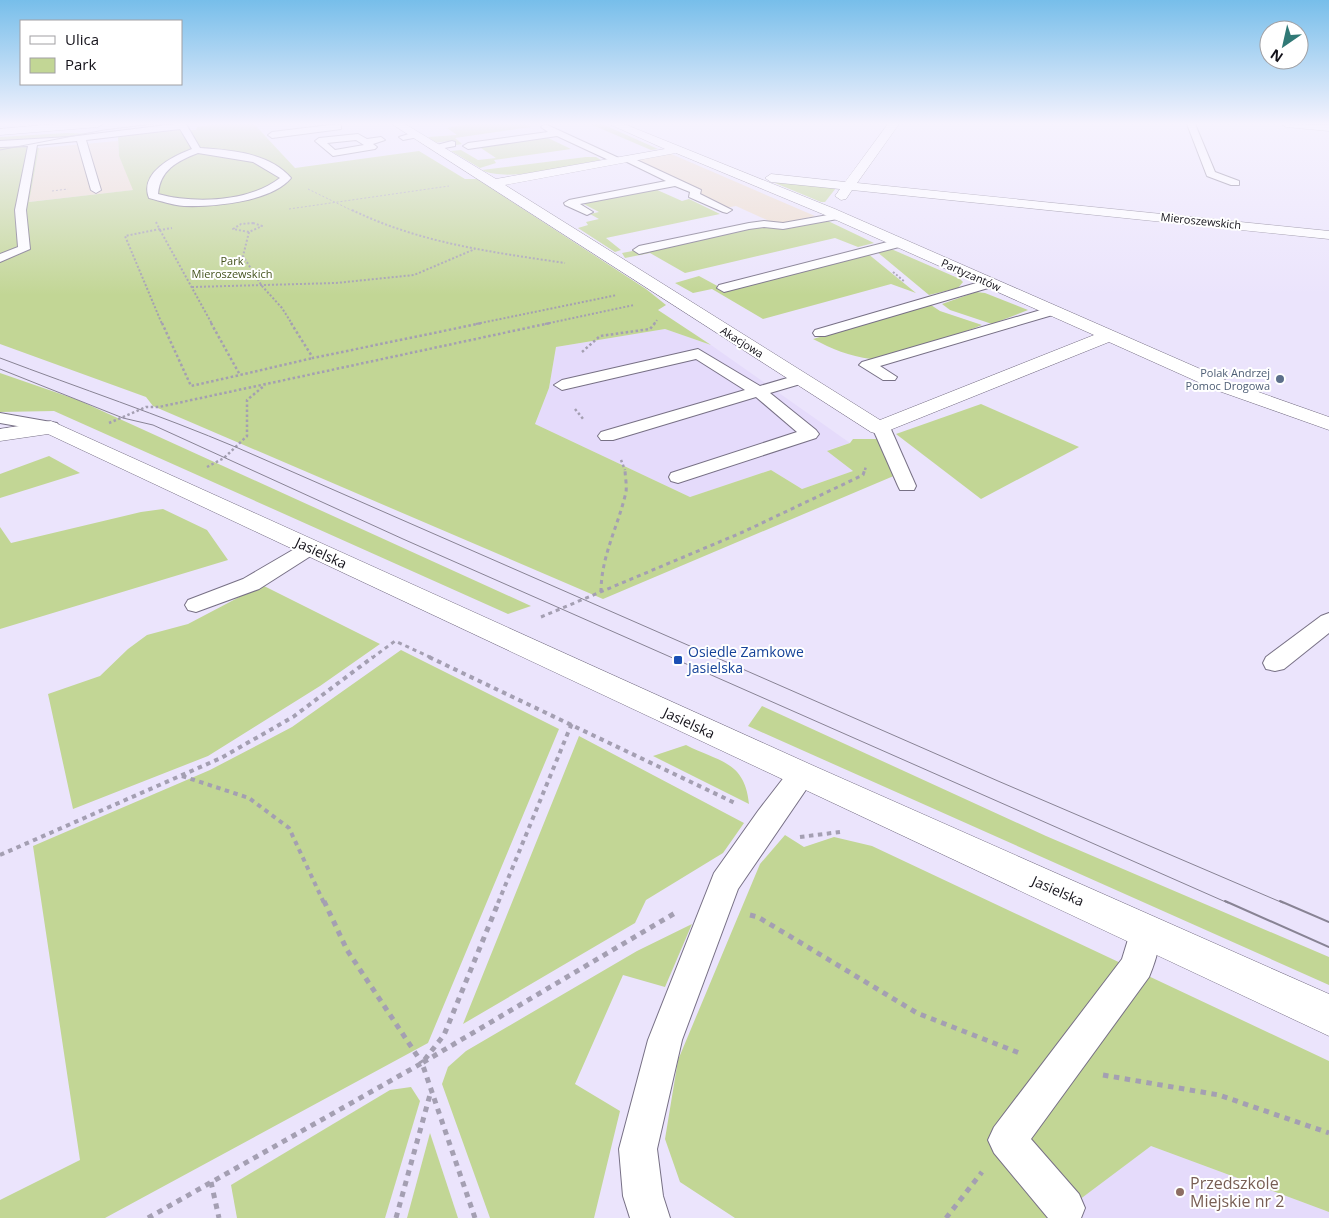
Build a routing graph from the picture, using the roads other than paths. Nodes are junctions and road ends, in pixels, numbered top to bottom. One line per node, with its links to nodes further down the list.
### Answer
1 (26, 181): 21 (lane)
2 (93, 181): 14 (lane)
3 (155, 181): 4 (lane)
4 (284, 181)
5 (489, 181): 28 (street, Akacjowa)
6 (675, 181): 11 (lane)
7 (757, 181): 17 (street, Partyzantów)
8 (806, 181): 13 (street, Mieroszewskich)
9 (853, 181): 13 (street)
10 (1230, 181): 12 (lane)
11 (678, 182): 15 (lane); 16 (lane)
12 (1236, 183)
13 (850, 185): 17 (street); 18 (street, Mieroszewskich)
14 (96, 190)
15 (727, 210)
16 (587, 212)
17 (834, 214): 19 (street, Partyzantów); 20 (lane)
18 (1329, 234)
19 (900, 243): 22 (street, Partyzantów); 23 (lane)
20 (639, 250)
21 (0, 258)
22 (990, 284): 24 (street, Partyzantów); 25 (lane)
23 (724, 288)
24 (1051, 311): 26 (street, Partyzantów); 27 (lane)
25 (820, 333)
26 (1108, 336): 32 (street, Partyzantów); 34 (street)
27 (889, 377)
28 (800, 379): 30 (lane); 34 (street, Akacjowa)
29 (562, 384): 30 (lane)
30 (759, 392): 36 (lane); 37 (lane)
31 (0, 418): 33 (lane)
32 (1329, 424)
33 (51, 427): 35 (street); 39 (street, Jasielska)
34 (879, 427): 38 (lane)
35 (0, 435)
36 (607, 436)
37 (678, 478)
38 (907, 486)
39 (310, 548): 40 (lane); 43 (street, Jasielska)
40 (196, 605)
41 (1329, 621): 42 (lane)
42 (1275, 663)
43 (802, 775): 44 (street, Jasielska); 47 (lane)
44 (1145, 930): 45 (street, Jasielska); 46 (lane)
45 (1329, 1015)
46 (1065, 1208)
47 (650, 1218)

